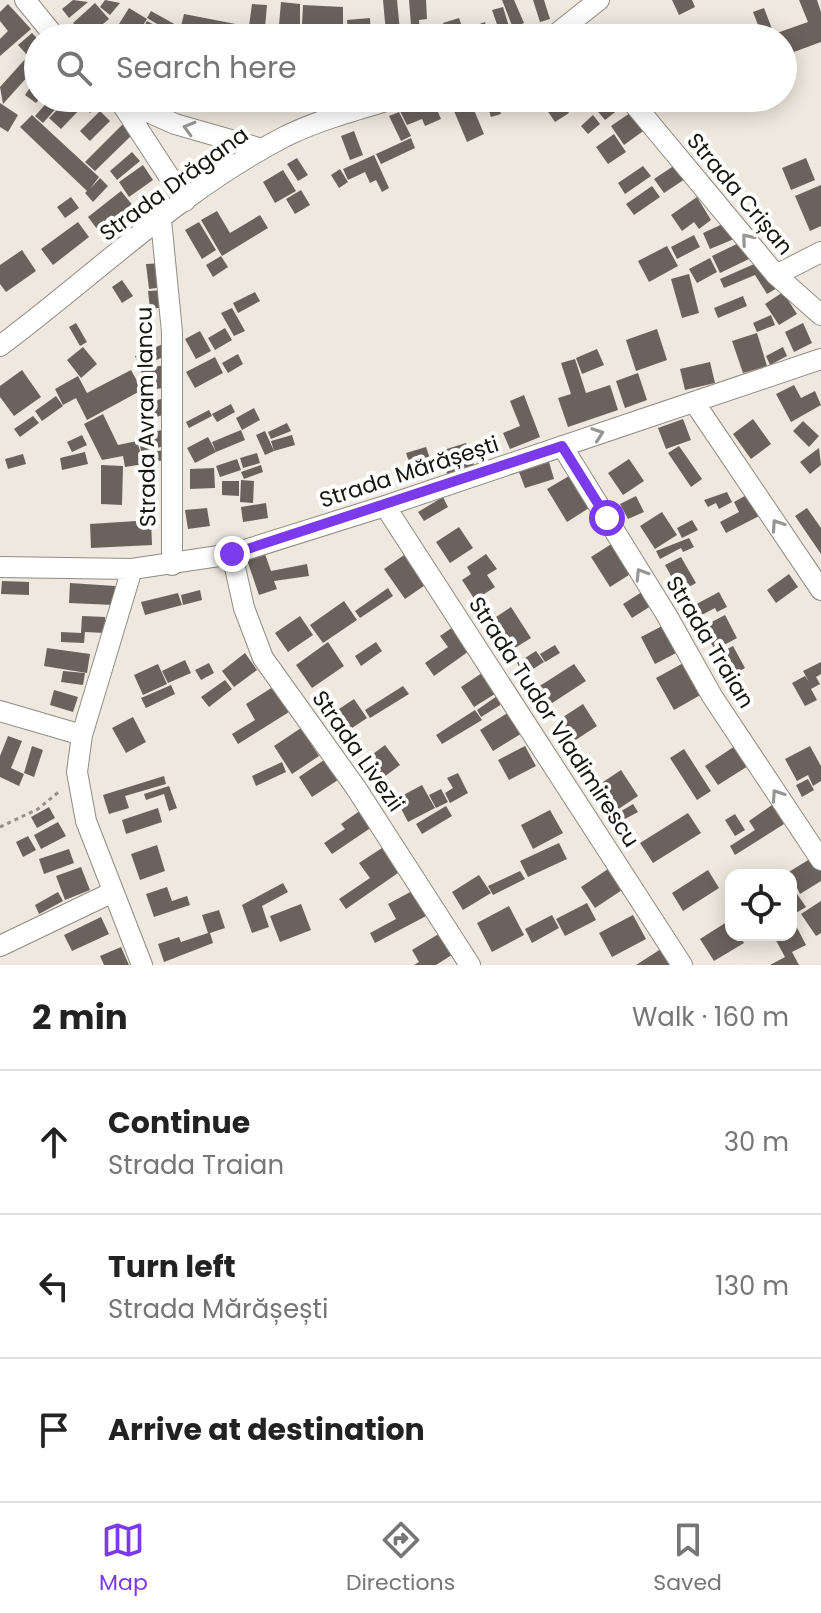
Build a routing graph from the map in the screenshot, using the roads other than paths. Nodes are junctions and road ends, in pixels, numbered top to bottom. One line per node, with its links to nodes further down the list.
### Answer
1 (25, 0): 3 (street)
2 (596, 1): 4 (street)
3 (45, 24)
4 (580, 24)
5 (126, 112): 10 (street)
6 (148, 112): 9 (street, one-way to 6)
7 (355, 112): 9 (street, Strada Drăgana)
8 (641, 112): 13 (street, Strada Crișan, one-way to 8)
9 (262, 149): 10 (street, Strada Drăgana)
10 (185, 201): 11 (street, Strada Drăgana)
11 (161, 220): 15 (street, Strada Drăgana); 21 (street, Strada Avram Iancu)
12 (821, 252): 13 (street)
13 (776, 275): 14 (street, Strada Crișan)
14 (821, 315)
15 (0, 346)
16 (821, 359): 17 (street, Strada Mărășești)
17 (694, 402): 18 (street, Strada Mărășești, one-way to 17); 24 (street, one-way to 17)
18 (562, 446): 19 (street, Strada Mărășești); 27 (street, Strada Traian, one-way to 18)
19 (385, 506): 20 (street, Strada Mărășești); 32 (street, Strada Tudor Vladimirescu)
20 (232, 554): 21 (street, Strada Mărășești); 31 (street, Strada Livezii)
21 (172, 565): 23 (street, Strada Mărășești)
22 (0, 567): 23 (street, Strada Mărășești)
23 (132, 569): 26 (street)
24 (821, 590)
25 (0, 711): 26 (street)
26 (82, 735): 28 (street)
27 (821, 860)
28 (113, 892): 29 (street); 30 (street)
29 (0, 946)
30 (142, 965)
31 (470, 965)
32 (682, 965)

